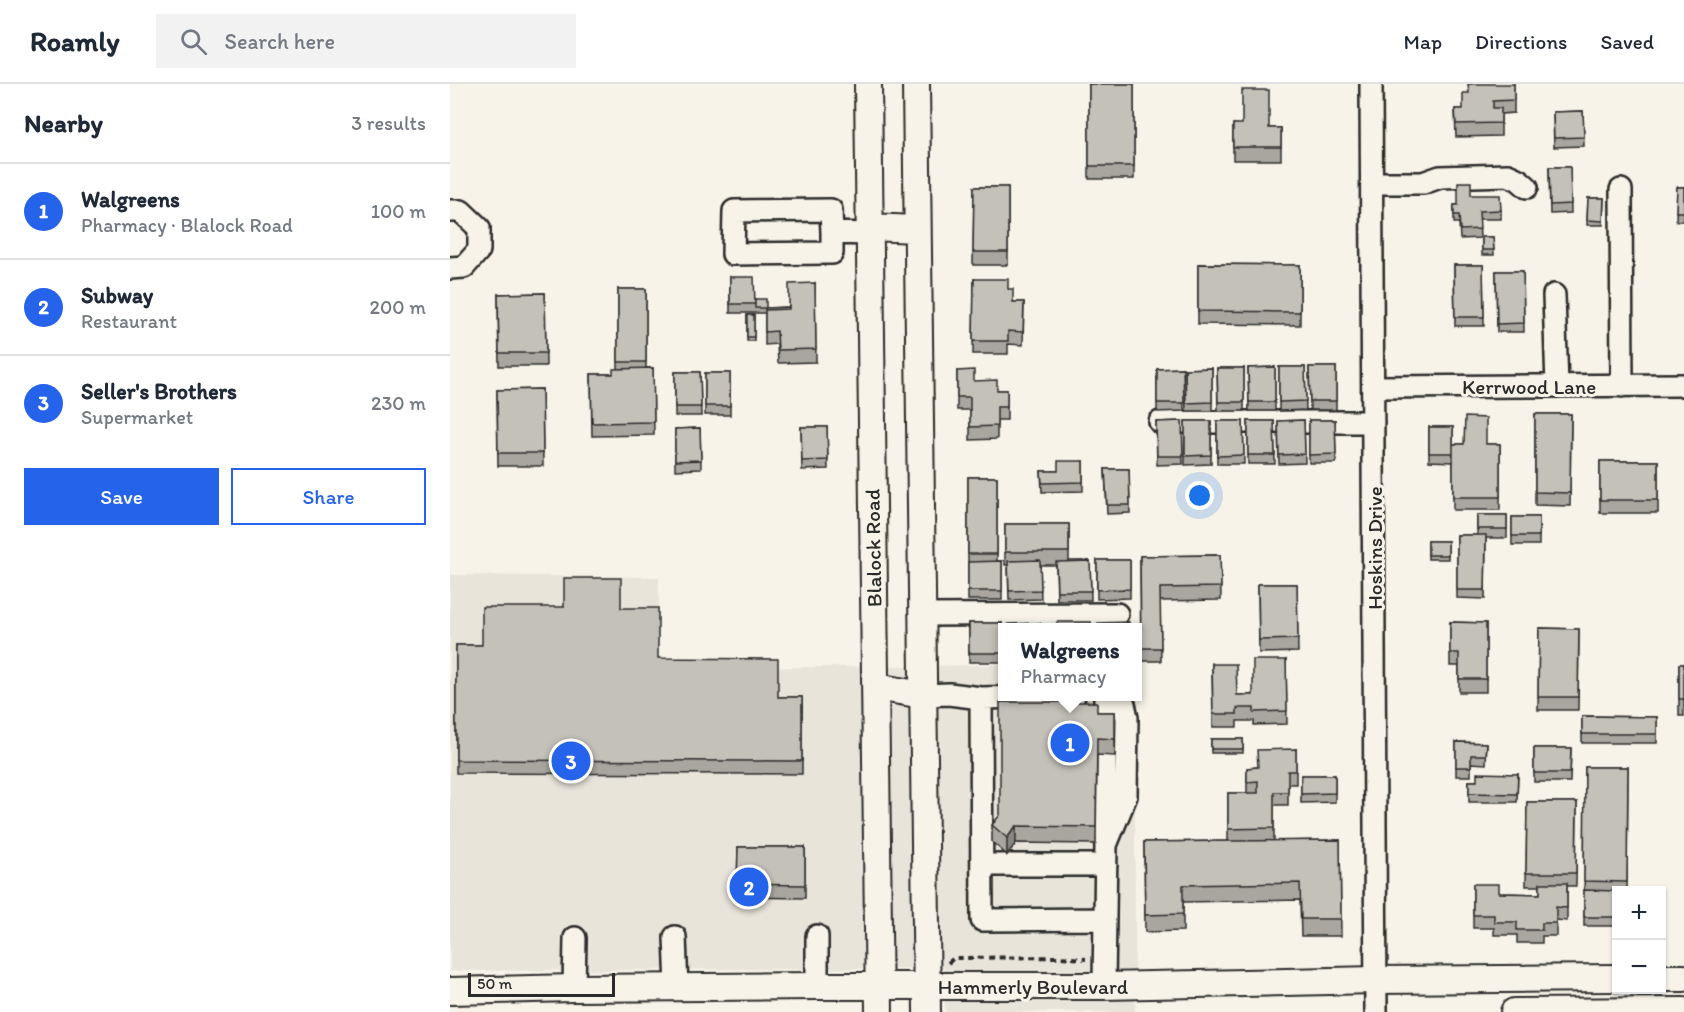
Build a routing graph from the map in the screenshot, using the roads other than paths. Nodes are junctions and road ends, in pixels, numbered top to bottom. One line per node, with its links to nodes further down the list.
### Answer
1 (868, 84): 9 (main road, Blalock Road)
2 (916, 84): 8 (main road)
3 (1371, 84): 4 (street, Hoskins Drive)
4 (1372, 183): 5 (street); 16 (street, Hoskins Drive)
5 (1527, 187)
6 (1620, 190): 15 (street)
7 (450, 211): 11 (street)
8 (916, 229): 9 (main road); 20 (main road)
9 (870, 230): 10 (street); 21 (main road, Blalock Road)
10 (832, 233): 10 (street)
11 (450, 268)
12 (1554, 295): 14 (street)
13 (1684, 385): 15 (street, Kerrwood Lane)
14 (1557, 386): 15 (street, Kerrwood Lane); 16 (street, Kerrwood Lane)
15 (1622, 386)
16 (1373, 387): 18 (street, Hoskins Drive)
17 (1160, 422): 18 (street)
18 (1373, 422): 38 (street, Hoskins Drive)
19 (1117, 614): 20 (street)
20 (922, 615): 22 (main road)
21 (876, 687): 22 (main road); 40 (main road, Blalock Road)
22 (923, 695): 23 (street); 42 (main road)
23 (981, 698): 24 (street); 30 (street)
24 (998, 698)
25 (1105, 701): 27 (street)
26 (1121, 701): 29 (street)
27 (1106, 729)
28 (1106, 756): 29 (street)
29 (1106, 855): 30 (street); 31 (street)
30 (982, 865): 31 (street)
31 (1105, 919): 41 (street)
32 (817, 936): 39 (street)
33 (675, 937): 44 (street)
34 (575, 938): 43 (street)
35 (1612, 978): 38 (main road, Hammerly Boulevard)
36 (1666, 978): 37 (main road)
37 (1684, 978)
38 (1376, 980): 41 (main road, Hammerly Boulevard); 49 (street, Hoskins Drive)
39 (818, 986): 40 (main road, Hammerly Boulevard); 44 (main road, Hammerly Boulevard)
40 (878, 986): 42 (main road, Hammerly Boulevard); 47 (main road, Blalock Road)
41 (1104, 986): 42 (main road, Hammerly Boulevard)
42 (927, 987): 48 (main road)
43 (574, 988): 44 (main road, Hammerly Boulevard); 45 (main road, Hammerly Boulevard)
44 (677, 988)
45 (450, 991)
46 (1684, 1011): 50 (main road)
47 (879, 1012)
48 (927, 1012)
49 (1376, 1012)
50 (1514, 1012)

